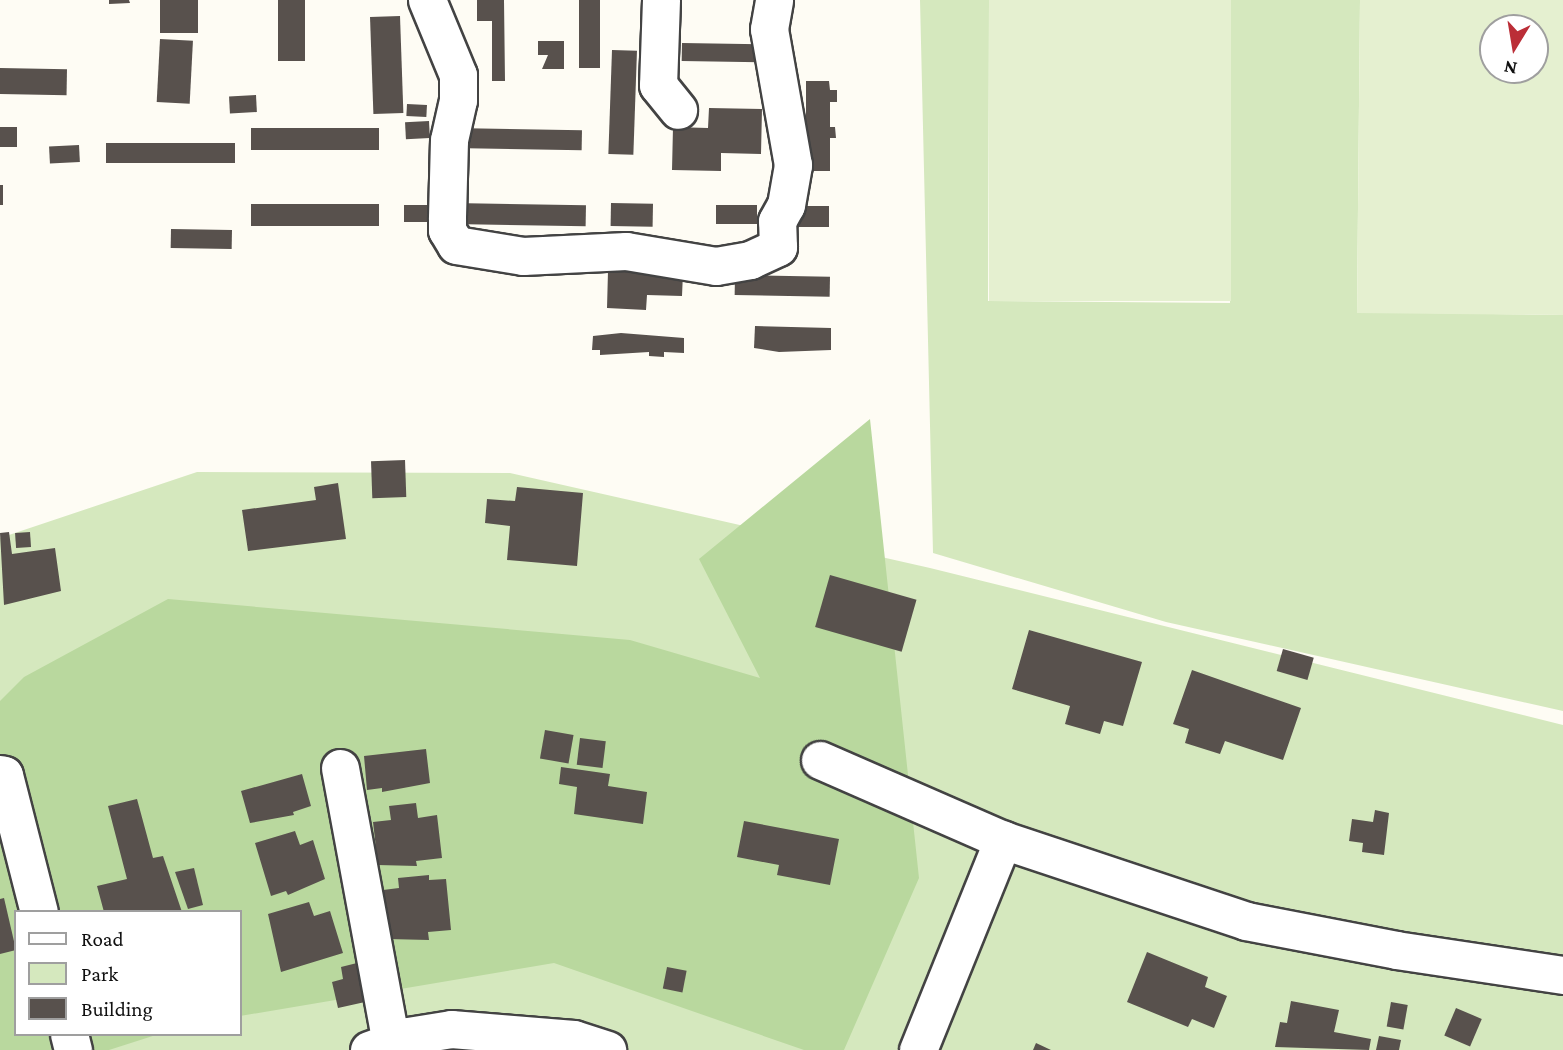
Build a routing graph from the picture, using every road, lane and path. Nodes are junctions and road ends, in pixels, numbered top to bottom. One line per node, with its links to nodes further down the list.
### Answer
1 (426, 0): 3 (street)
2 (661, 0): 4 (street)
3 (774, 0)
4 (678, 110)
5 (820, 760): 8 (street)
6 (340, 768): 11 (street)
7 (0, 774): 9 (street)
8 (1003, 840): 10 (street); 13 (street)
9 (38, 910)
10 (1563, 975)
11 (380, 1046): 12 (street)
12 (607, 1050)
13 (918, 1050)

